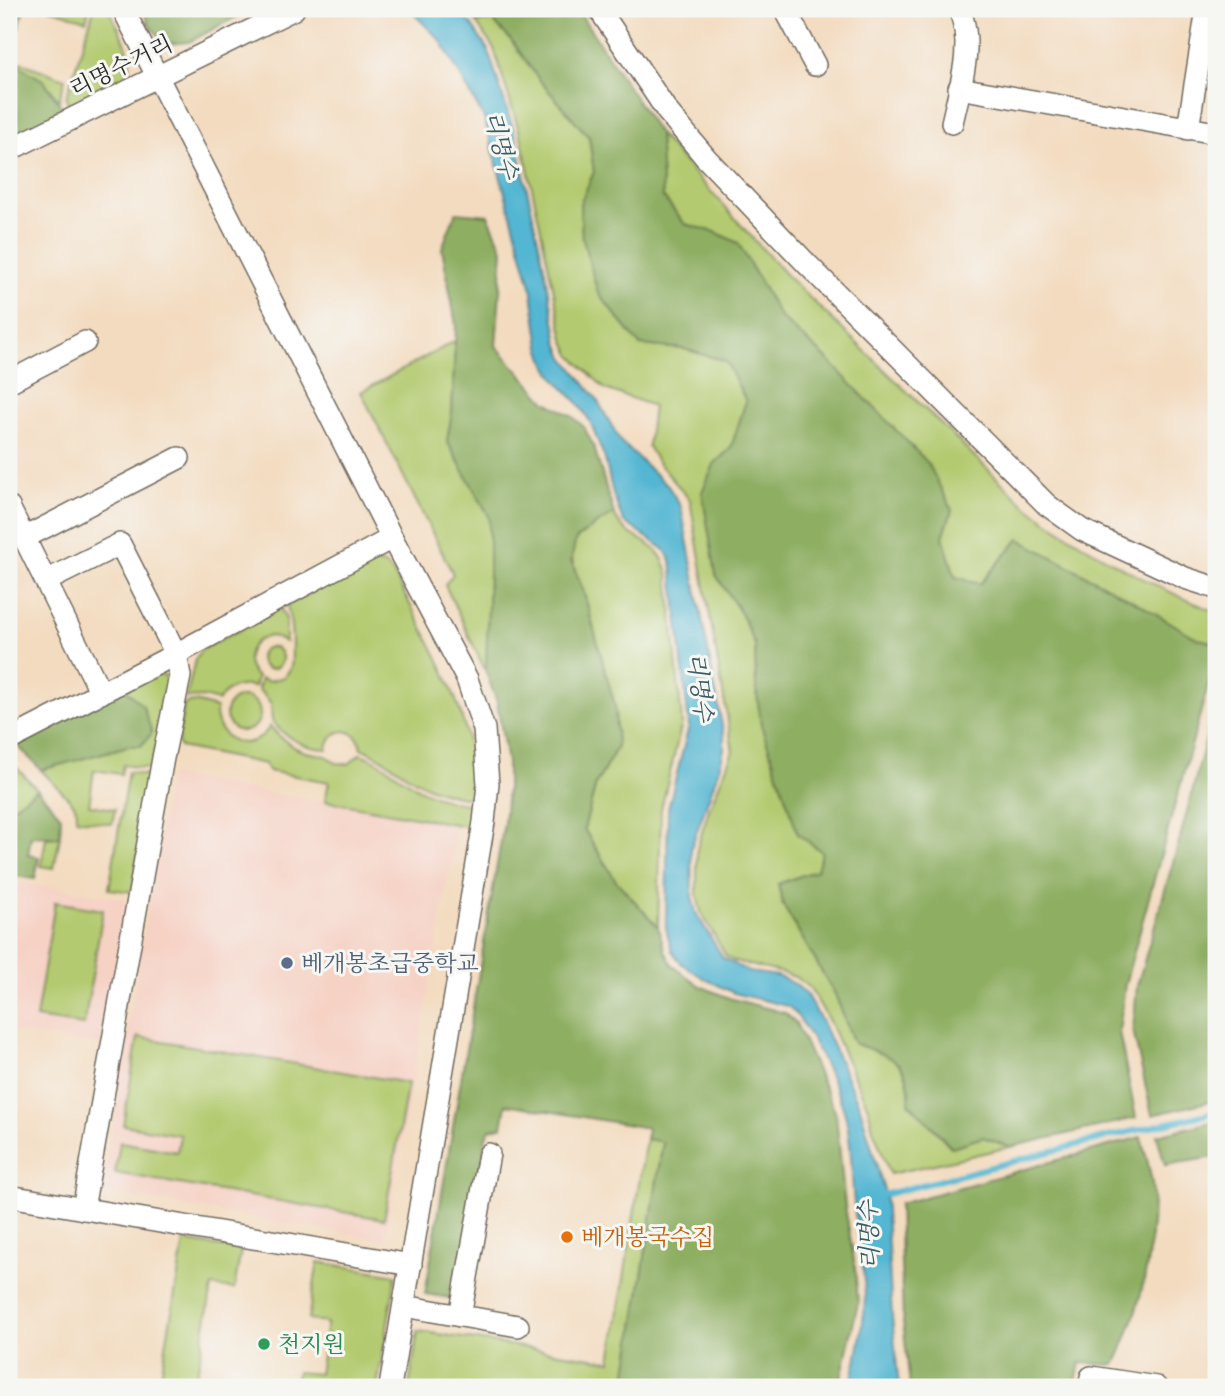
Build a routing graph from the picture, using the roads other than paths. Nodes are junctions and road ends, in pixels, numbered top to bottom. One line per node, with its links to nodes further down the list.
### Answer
1 (123, 9): 8 (street)
2 (294, 9): 8 (street, 리명수거리)
3 (599, 9): 21 (street)
4 (785, 9): 7 (street)
5 (959, 9): 9 (street)
6 (1207, 9): 11 (street)
7 (815, 65)
8 (157, 77): 13 (street, 리명수거리); 19 (street)
9 (960, 88): 10 (street); 11 (street)
10 (952, 123)
11 (1188, 129): 12 (street)
12 (1216, 133)
13 (9, 150)
14 (85, 342): 15 (street)
15 (9, 382)
16 (179, 458): 18 (street)
17 (9, 507): 18 (street)
18 (24, 538): 20 (street)
19 (392, 538): 22 (street); 28 (street)
20 (46, 581): 22 (street); 23 (street)
21 (1216, 588)
22 (176, 654): 23 (street); 27 (street)
23 (101, 693): 24 (street)
24 (9, 740)
25 (489, 1154): 30 (street)
26 (9, 1196): 27 (street)
27 (83, 1209): 28 (street)
28 (411, 1265): 29 (street)
29 (404, 1306): 30 (street); 32 (street)
30 (460, 1316): 31 (street)
31 (518, 1326)
32 (390, 1387)
33 (1089, 1387): 34 (street)
34 (1156, 1387)

